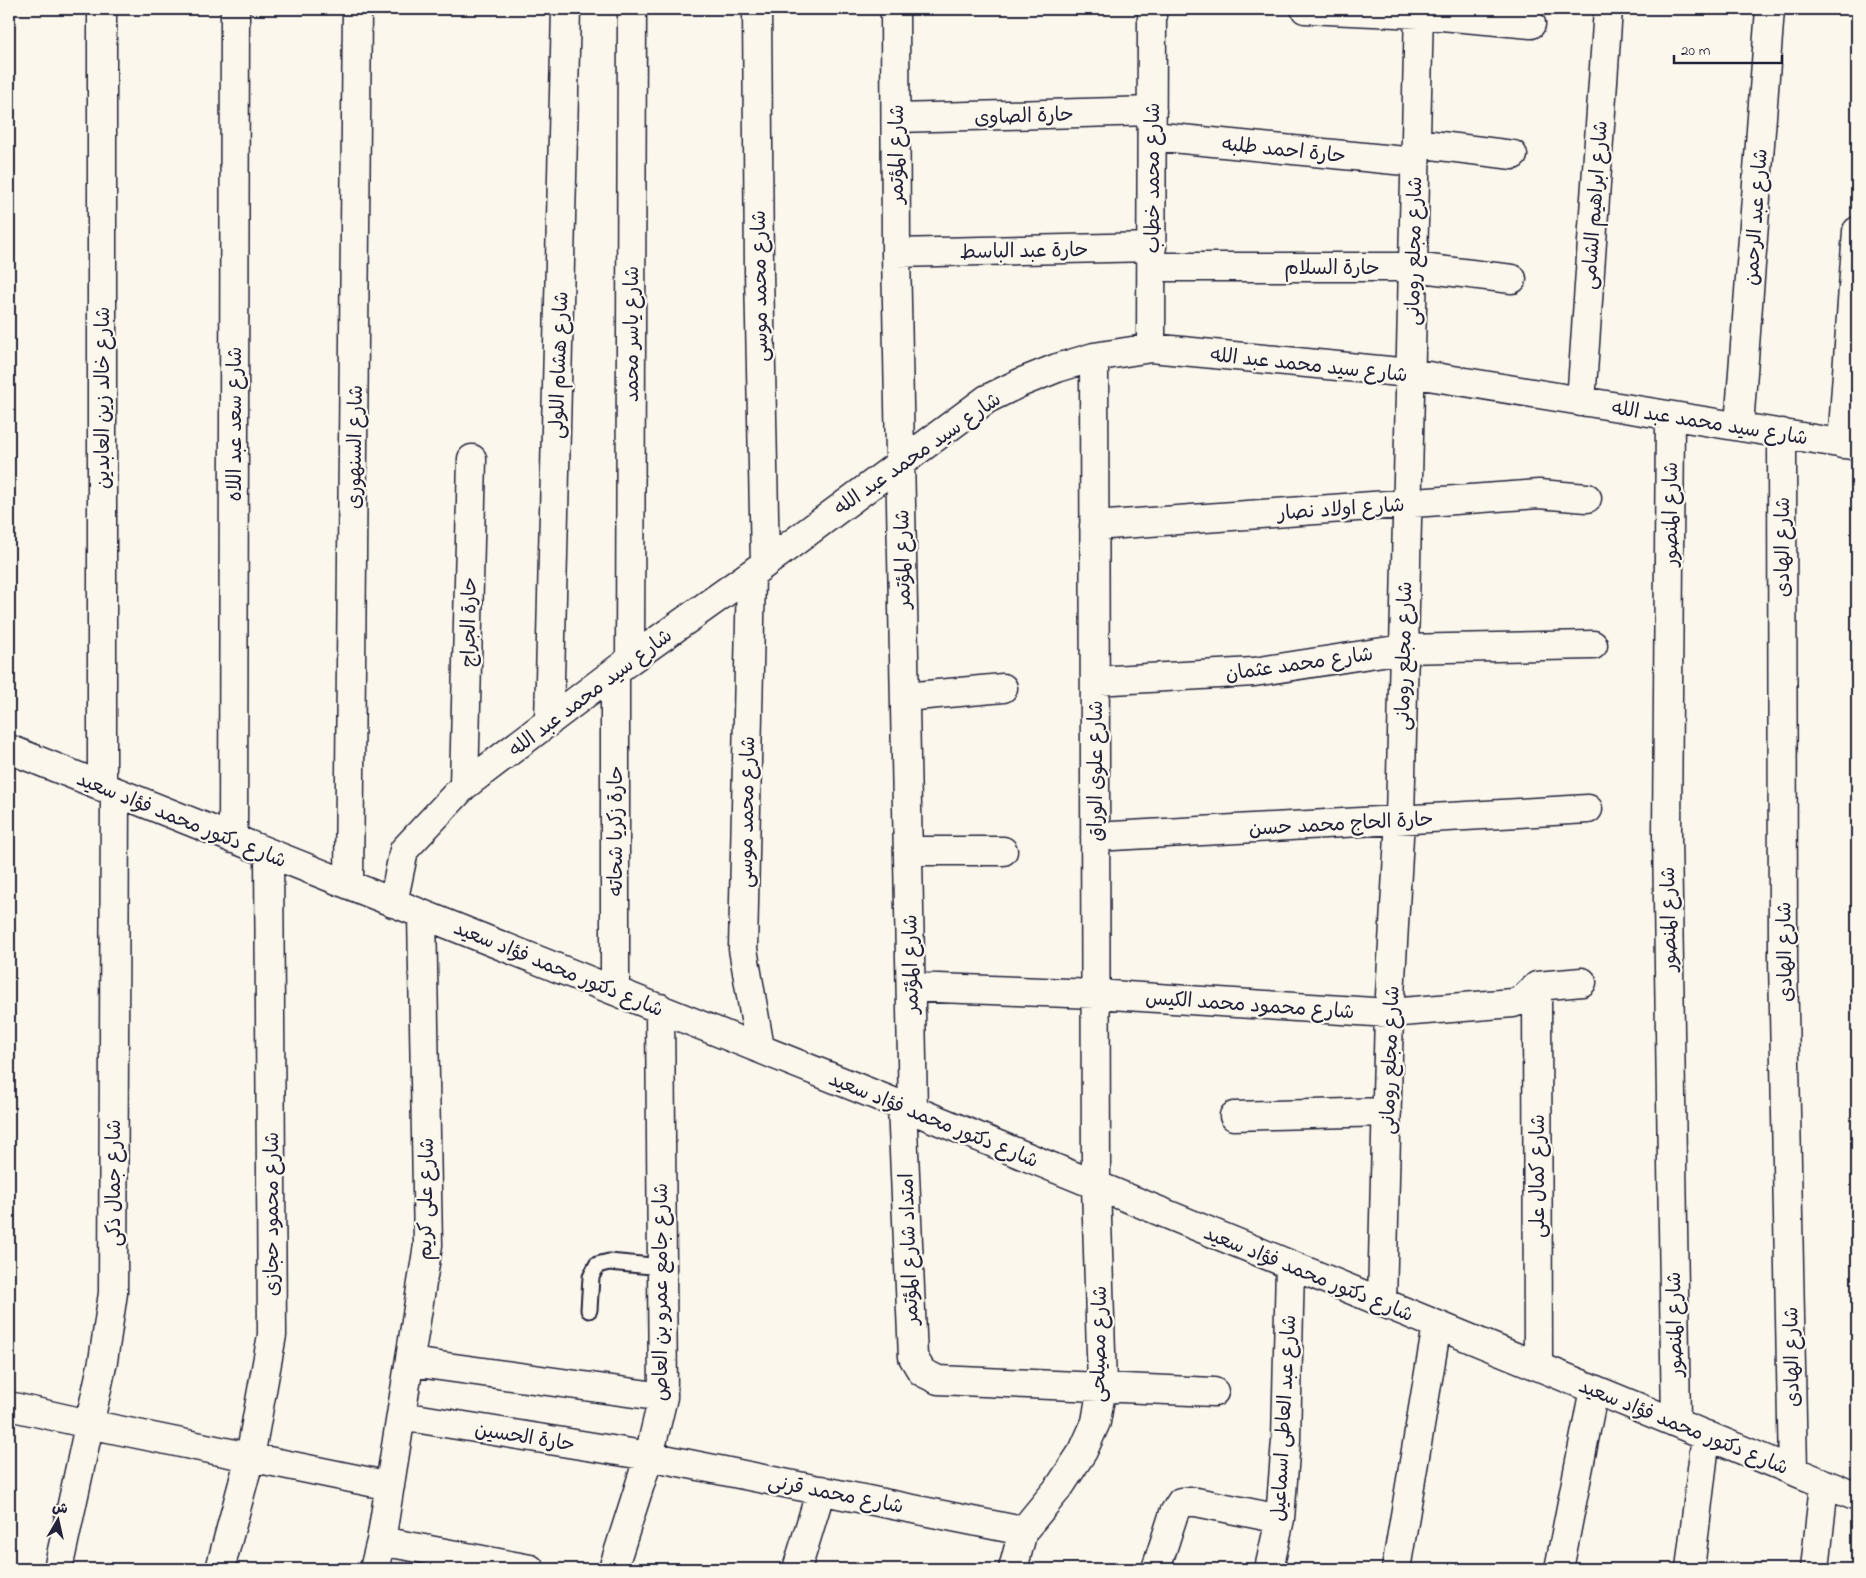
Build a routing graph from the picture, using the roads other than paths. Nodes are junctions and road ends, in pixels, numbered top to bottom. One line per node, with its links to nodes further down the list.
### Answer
1 (102, 9): 46 (street, شارع خالد زين العابدين)
2 (235, 9): 50 (street, شارع سعد عبد اللاه)
3 (357, 9): 54 (street, شارع السنهورى)
4 (566, 9): 43 (street, شارع هشام اللولى)
5 (632, 9): 39 (street, شارع ياسر محمد)
6 (757, 9): 36 (street, شارع محمد موسى)
7 (895, 9): 14 (street, شارع المؤتمر)
8 (1152, 9): 15 (street, شارع محمد خطاب)
9 (1305, 9): 12 (street)
10 (1608, 9): 26 (street, شارع ابراهيم الشامى)
11 (1770, 9): 28 (street, شارع عبد الرحمن)
12 (1419, 11): 13 (street); 16 (street, شارع مجلع رومانى)
13 (1531, 24)
14 (897, 118): 15 (street, حارة الصاوى); 19 (street, شارع المؤتمر)
15 (1152, 124): 16 (street, حارة احمد طلبه); 20 (street, شارع محمد خطاب)
16 (1416, 152): 17 (street, حارة احمد طلبه); 21 (street, شارع مجلع رومانى)
17 (1513, 155)
18 (1857, 231): 30 (street)
19 (896, 253): 20 (street, حارة عبد الباسط); 32 (street, شارع المؤتمر)
20 (1152, 257): 21 (street, حارة السلام); 23 (street, شارع محمد خطاب)
21 (1413, 267): 22 (street, حارة السلام); 25 (street, شارع مجلع رومانى)
22 (1512, 279)
23 (1151, 348): 24 (street, شارع سيد محمد عبد الله); 25 (street, شارع سيد محمد عبد الله)
24 (1094, 358): 32 (street, شارع سيد محمد عبد الله); 35 (street, شارع علوى الوراق)
25 (1410, 373): 26 (street, شارع سيد محمد عبد الله); 34 (street, شارع مجلع رومانى)
26 (1581, 402): 27 (street, شارع سيد محمد عبد الله)
27 (1670, 416): 28 (street, شارع سيد محمد عبد الله); 82 (street, شارع المنصور)
28 (1740, 426): 29 (street, شارع سيد محمد عبد الله)
29 (1782, 433): 30 (street, شارع سيد محمد عبد الله); 87 (street, شارع الهادى)
30 (1850, 445)
31 (472, 459): 45 (street, حارة الجراج)
32 (900, 462): 36 (street, شارع سيد محمد عبد الله); 42 (street, شارع المؤتمر)
33 (1587, 498): 34 (street, شارع اولاد نصار)
34 (1406, 502): 35 (street, شارع اولاد نصار); 38 (street, شارع مجلع رومانى)
35 (1094, 526): 40 (street, شارع علوى الوراق)
36 (758, 569): 39 (street, شارع سيد محمد عبد الله); 64 (street, شارع محمد موسى)
37 (1593, 645): 38 (street, شارع محمد عثمان)
38 (1402, 649): 40 (street, شارع محمد عثمان); 48 (street, شارع مجلع رومانى)
39 (623, 666): 43 (street, شارع سيد محمد عبد الله); 60 (street, حارة زكريا شحاته)
40 (1094, 681): 49 (street, شارع علوى الوراق)
41 (1003, 688): 42 (street)
42 (905, 697): 51 (street, شارع المؤتمر)
43 (549, 722): 45 (street, شارع سيد محمد عبد الله)
44 (9, 749): 46 (street, شارع دكتور محمد فؤاد سعيد)
45 (464, 786): 55 (street, شارع سيد محمد عبد الله)
46 (109, 789): 50 (street, شارع دكتور محمد فؤاد سعيد); 83 (street, شارع جمال ذكى)
47 (1588, 809): 48 (street, حارة الحاج محمد حسن)
48 (1400, 819): 49 (street, حارة الحاج محمد حسن); 63 (street, شارع مجلع رومانى)
49 (1095, 837): 61 (street, شارع علوى الوراق)
50 (233, 839): 53 (street, شارع دكتور محمد فؤاد سعيد)
51 (908, 851): 52 (street); 59 (street, شارع المؤتمر)
52 (1003, 851)
53 (269, 853): 54 (street, شارع دكتور محمد فؤاد سعيد); 86 (street, شارع محمود حجازى)
54 (349, 885): 55 (street, شارع دكتور محمد فؤاد سعيد)
55 (392, 903): 56 (street, شارع دكتور محمد فؤاد سعيد)
56 (422, 914): 60 (street, شارع دكتور محمد فؤاد سعيد); 74 (street, شارع على كريم)
57 (1582, 982): 58 (street)
58 (1537, 986): 63 (street, شارع محمود محمد الكيس); 75 (street, شارع كمال على)
59 (911, 987): 61 (street, شارع محمود محمد الكيس); 65 (street, شارع المؤتمر)
60 (615, 990): 62 (street, شارع دكتور محمد فؤاد سعيد)
61 (1095, 994): 63 (street, شارع محمود محمد الكيس); 68 (street, شارع علوى الوراق)
62 (660, 1008): 64 (street, شارع دكتور محمد فؤاد سعيد); 70 (street, شارع جامع عمرو بن العاص)
63 (1389, 1013): 66 (street, شارع مجلع رومانى)
64 (760, 1048): 65 (street, شارع دكتور محمد فؤاد سعيد)
65 (908, 1108): 68 (street, شارع دكتور محمد فؤاد سعيد); 76 (street, امتداد شارع المؤتمر)
66 (1387, 1112): 67 (street); 71 (street, شارع مجلع رومانى)
67 (1234, 1116)
68 (1096, 1185): 69 (street, شارع دكتور محمد فؤاد سعيد); 76 (street, شارع مصيلحى)
69 (1290, 1265): 71 (street, شارع دكتور محمد فؤاد سعيد); 92 (street, شارع عبد العاطى اسماعيل)
70 (662, 1267): 72 (lane); 79 (street, شارع جامع عمرو بن العاص)
71 (1382, 1302): 73 (street, شارع دكتور محمد فؤاد سعيد)
72 (589, 1310)
73 (1436, 1325): 75 (street, شارع دكتور محمد فؤاد سعيد); 104 (street)
74 (411, 1362): 79 (street); 81 (street, شارع على كريم)
75 (1538, 1366): 77 (street, شارع دكتور محمد فؤاد سعيد)
76 (1102, 1386): 78 (street); 93 (street, شارع مصيلحى)
77 (1594, 1389): 82 (street, شارع دكتور محمد فؤاد سعيد); 105 (street)
78 (1214, 1392)
79 (663, 1397): 85 (street, شارع جامع عمرو بن العاص)
80 (9, 1406): 83 (street)
81 (402, 1416): 85 (street, حارة الحسين); 89 (street, شارع على كريم)
82 (1676, 1422): 84 (street, شارع دكتور محمد فؤاد سعيد)
83 (89, 1424): 86 (street); 95 (street, شارع جمال ذكى)
84 (1706, 1435): 87 (street, شارع دكتور محمد فؤاد سعيد); 106 (street)
85 (648, 1456): 90 (street, شارع محمد قرنى); 99 (street, شارع جامع عمرو بن العاص)
86 (250, 1457): 89 (street); 96 (street, شارع محمود حجازى)
87 (1793, 1471): 88 (street, شارع دكتور محمد فؤاد سعيد)
88 (1824, 1484): 91 (street, شارع دكتور محمد فؤاد سعيد); 107 (street)
89 (390, 1486): 94 (street, شارع على كريم)
90 (821, 1490): 93 (street, شارع محمد قرنى); 100 (street)
91 (1857, 1496)
92 (1280, 1519): 102 (street); 103 (street, شارع عبد العاطى اسماعيل)
93 (1023, 1531): 101 (street, شارع مصيلحى)
94 (381, 1541): 97 (street, شارع على كريم); 98 (street)
95 (58, 1569)
96 (220, 1569)
97 (374, 1569)
98 (530, 1569)
99 (613, 1569)
100 (797, 1569)
101 (1013, 1569)
102 (1156, 1569)
103 (1269, 1569)
104 (1396, 1569)
105 (1559, 1569)
106 (1690, 1569)
107 (1815, 1569)

